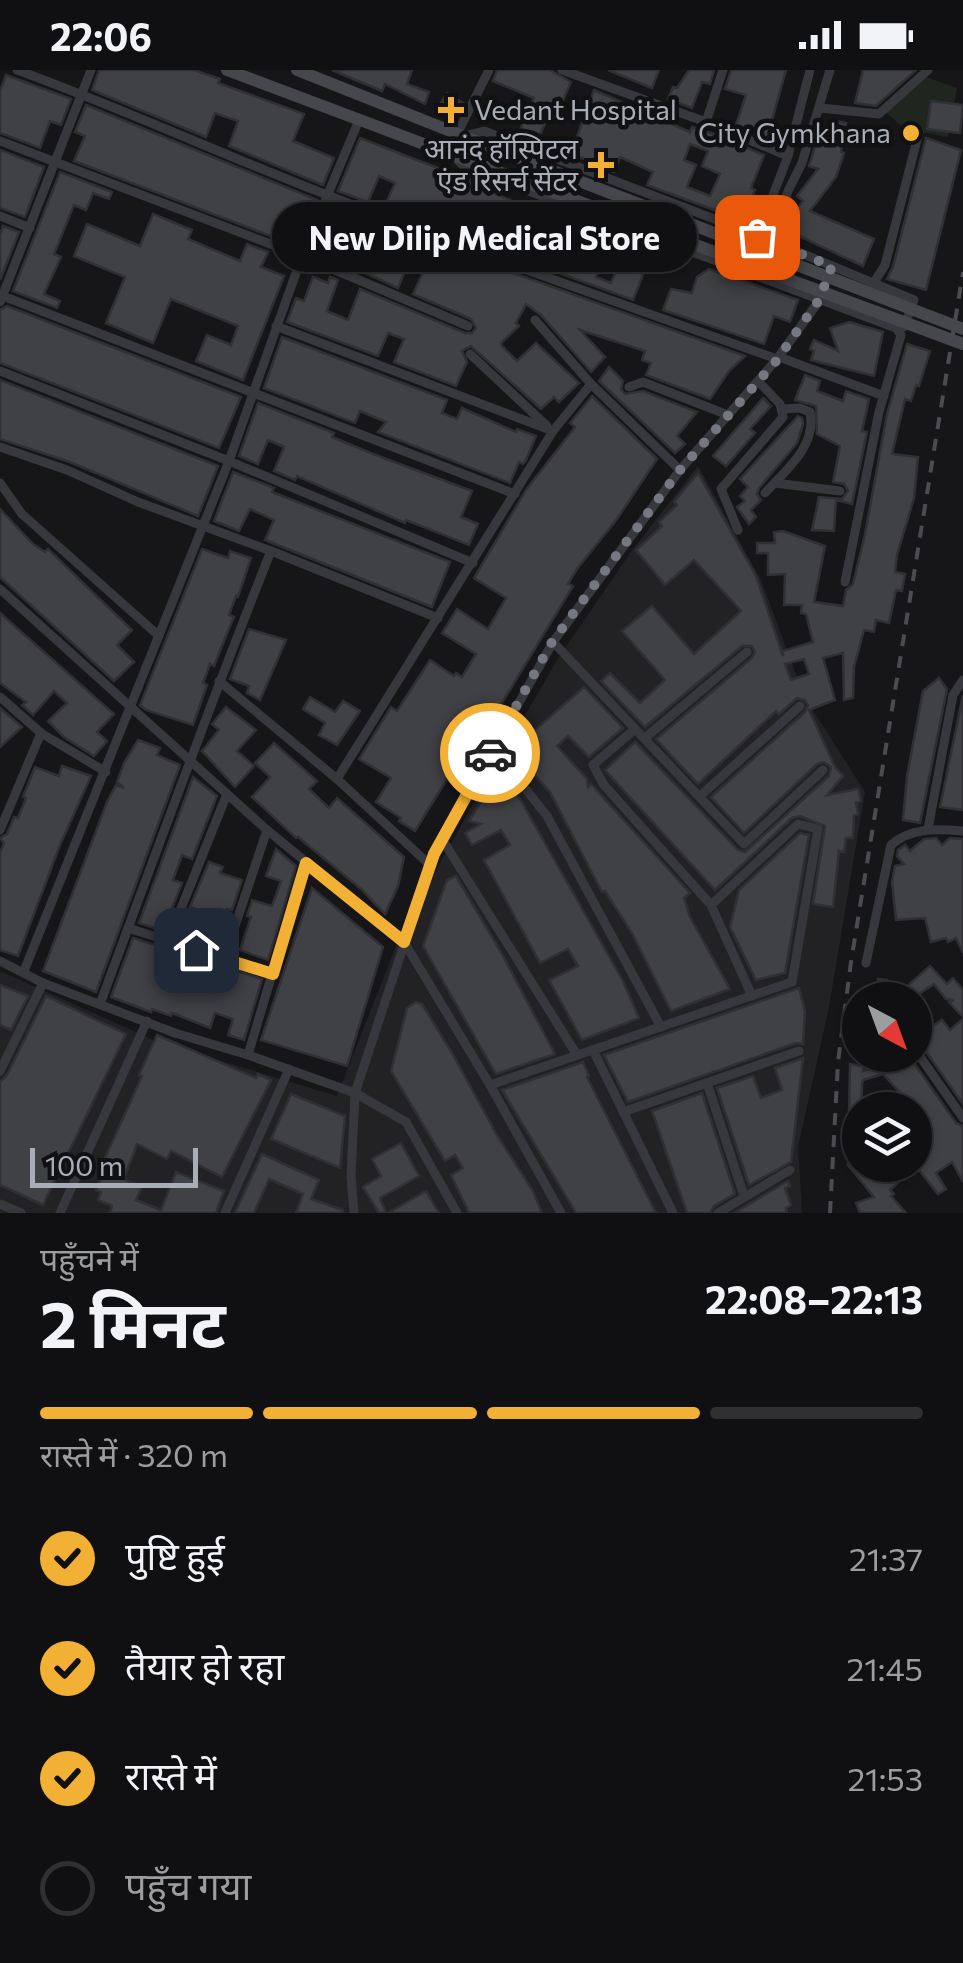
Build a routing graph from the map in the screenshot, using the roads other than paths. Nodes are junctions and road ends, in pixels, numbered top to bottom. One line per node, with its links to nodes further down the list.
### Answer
1 (16, 70): 12 (street)
2 (91, 70): 12 (street)
3 (228, 70): 14 (main road)
4 (297, 70): 17 (main road)
5 (489, 70): 17 (street)
6 (562, 70): 11 (street)
7 (723, 70): 15 (street)
8 (810, 70): 20 (street)
9 (830, 70): 13 (street)
10 (928, 70): 13 (street)
11 (589, 75): 15 (street)
12 (82, 93): 21 (street); 22 (street)
13 (820, 108): 26 (street)
14 (360, 120): 19 (main road); 22 (street)
15 (706, 122): 20 (street)
16 (919, 132): 29 (street)
17 (461, 135): 25 (street); 35 (main road, bridge)
18 (0, 141): 21 (street)
19 (453, 155): 31 (street); 37 (main road, bridge)
20 (788, 156): 25 (street)
21 (54, 162): 24 (street); 27 (street)
22 (327, 195): 27 (street); 39 (street)
23 (0, 216): 24 (street)
24 (30, 228): 30 (street)
25 (757, 237): 26 (street)
26 (772, 242): 28 (street)
27 (302, 256): 33 (street); 34 (street)
28 (832, 266): 29 (street); 31 (street)
29 (873, 284): 36 (street)
30 (1, 298): 44 (street)
31 (819, 300): 36 (street); 39 (street)
32 (535, 320): 42 (street)
33 (276, 326): 44 (street); 48 (street)
34 (468, 326)
35 (963, 329)
36 (900, 335): 45 (street)
37 (963, 344)
38 (470, 354): 48 (street)
39 (778, 358): 41 (street); 45 (street)
40 (0, 371): 50 (street)
41 (758, 382): 46 (street); 47 (street)
42 (591, 384): 48 (street); 51 (street)
43 (629, 388): 47 (street)
44 (254, 394): 50 (street); 56 (street)
45 (884, 396): 61 (street)
46 (783, 409): 52 (street); 58 (street)
47 (728, 415): 51 (street)
48 (553, 431): 56 (street)
49 (0, 447): 57 (street)
50 (229, 461): 57 (street); 60 (street)
51 (680, 470): 65 (street)
52 (775, 482): 54 (street); 55 (street)
53 (0, 483): 64 (street)
54 (840, 491)
55 (765, 493)
56 (515, 494): 60 (street)
57 (200, 526): 59 (street); 64 (street)
58 (738, 530)
59 (272, 551): 63 (street); 68 (street)
60 (474, 563): 63 (street)
61 (845, 582)
62 (0, 590): 70 (street)
63 (438, 618): 79 (street)
64 (159, 636): 70 (street)
65 (552, 642): 72 (street); 75 (street)
66 (747, 652): 74 (street)
67 (963, 680): 82 (street)
68 (219, 681): 76 (street); 79 (street)
69 (0, 697): 73 (street)
70 (132, 706): 76 (street); 78 (street)
71 (800, 706): 81 (street)
72 (635, 729): 74 (street); 89 (street)
73 (40, 733): 78 (street); 83 (street)
74 (645, 738): 81 (street)
75 (493, 748): 86 (street); 102 (street)
76 (192, 760): 80 (street); 90 (street)
77 (823, 770): 81 (street)
78 (106, 772): 96 (street)
79 (336, 779): 88 (street)
80 (227, 794): 84 (street); 91 (street)
81 (700, 796)
82 (928, 829): 85 (street); 95 (street)
83 (0, 830)
84 (267, 830): 87 (street); 93 (street)
85 (963, 831)
86 (442, 839): 88 (street); 106 (street)
87 (306, 863): 92 (street); 97 (street)
88 (430, 865): 92 (street)
89 (711, 904): 99 (street); 99 (street)
90 (128, 928): 91 (street); 100 (street)
91 (168, 941): 93 (street)
92 (404, 942): 111 (street); 112 (street)
93 (224, 959): 97 (street)
94 (0, 962): 96 (street)
95 (866, 963)
96 (24, 972): 98 (street)
97 (273, 974): 105 (street)
98 (43, 982): 100 (street); 108 (street)
99 (752, 996): 102 (street)
100 (100, 1004): 101 (street)
101 (148, 1021): 105 (street); 119 (street)
102 (661, 1027): 103 (street)
103 (593, 1050): 106 (street); 113 (street)
104 (799, 1051): 110 (street)
105 (248, 1055): 107 (street)
106 (578, 1055): 111 (street)
107 (289, 1069): 112 (street); 120 (street)
108 (0, 1072)
109 (931, 1072): 114 (street)
110 (707, 1083): 113 (street); 116 (street)
111 (490, 1085): 123 (street)
112 (355, 1094): 121 (street); 122 (street)
113 (623, 1112): 124 (street)
114 (963, 1118)
115 (790, 1170): 116 (street)
116 (744, 1196): 125 (street)
117 (0, 1204): 118 (street)
118 (21, 1213)
119 (60, 1213)
120 (225, 1213)
121 (354, 1213)
122 (458, 1213)
123 (561, 1213)
124 (673, 1213)
125 (718, 1213)

